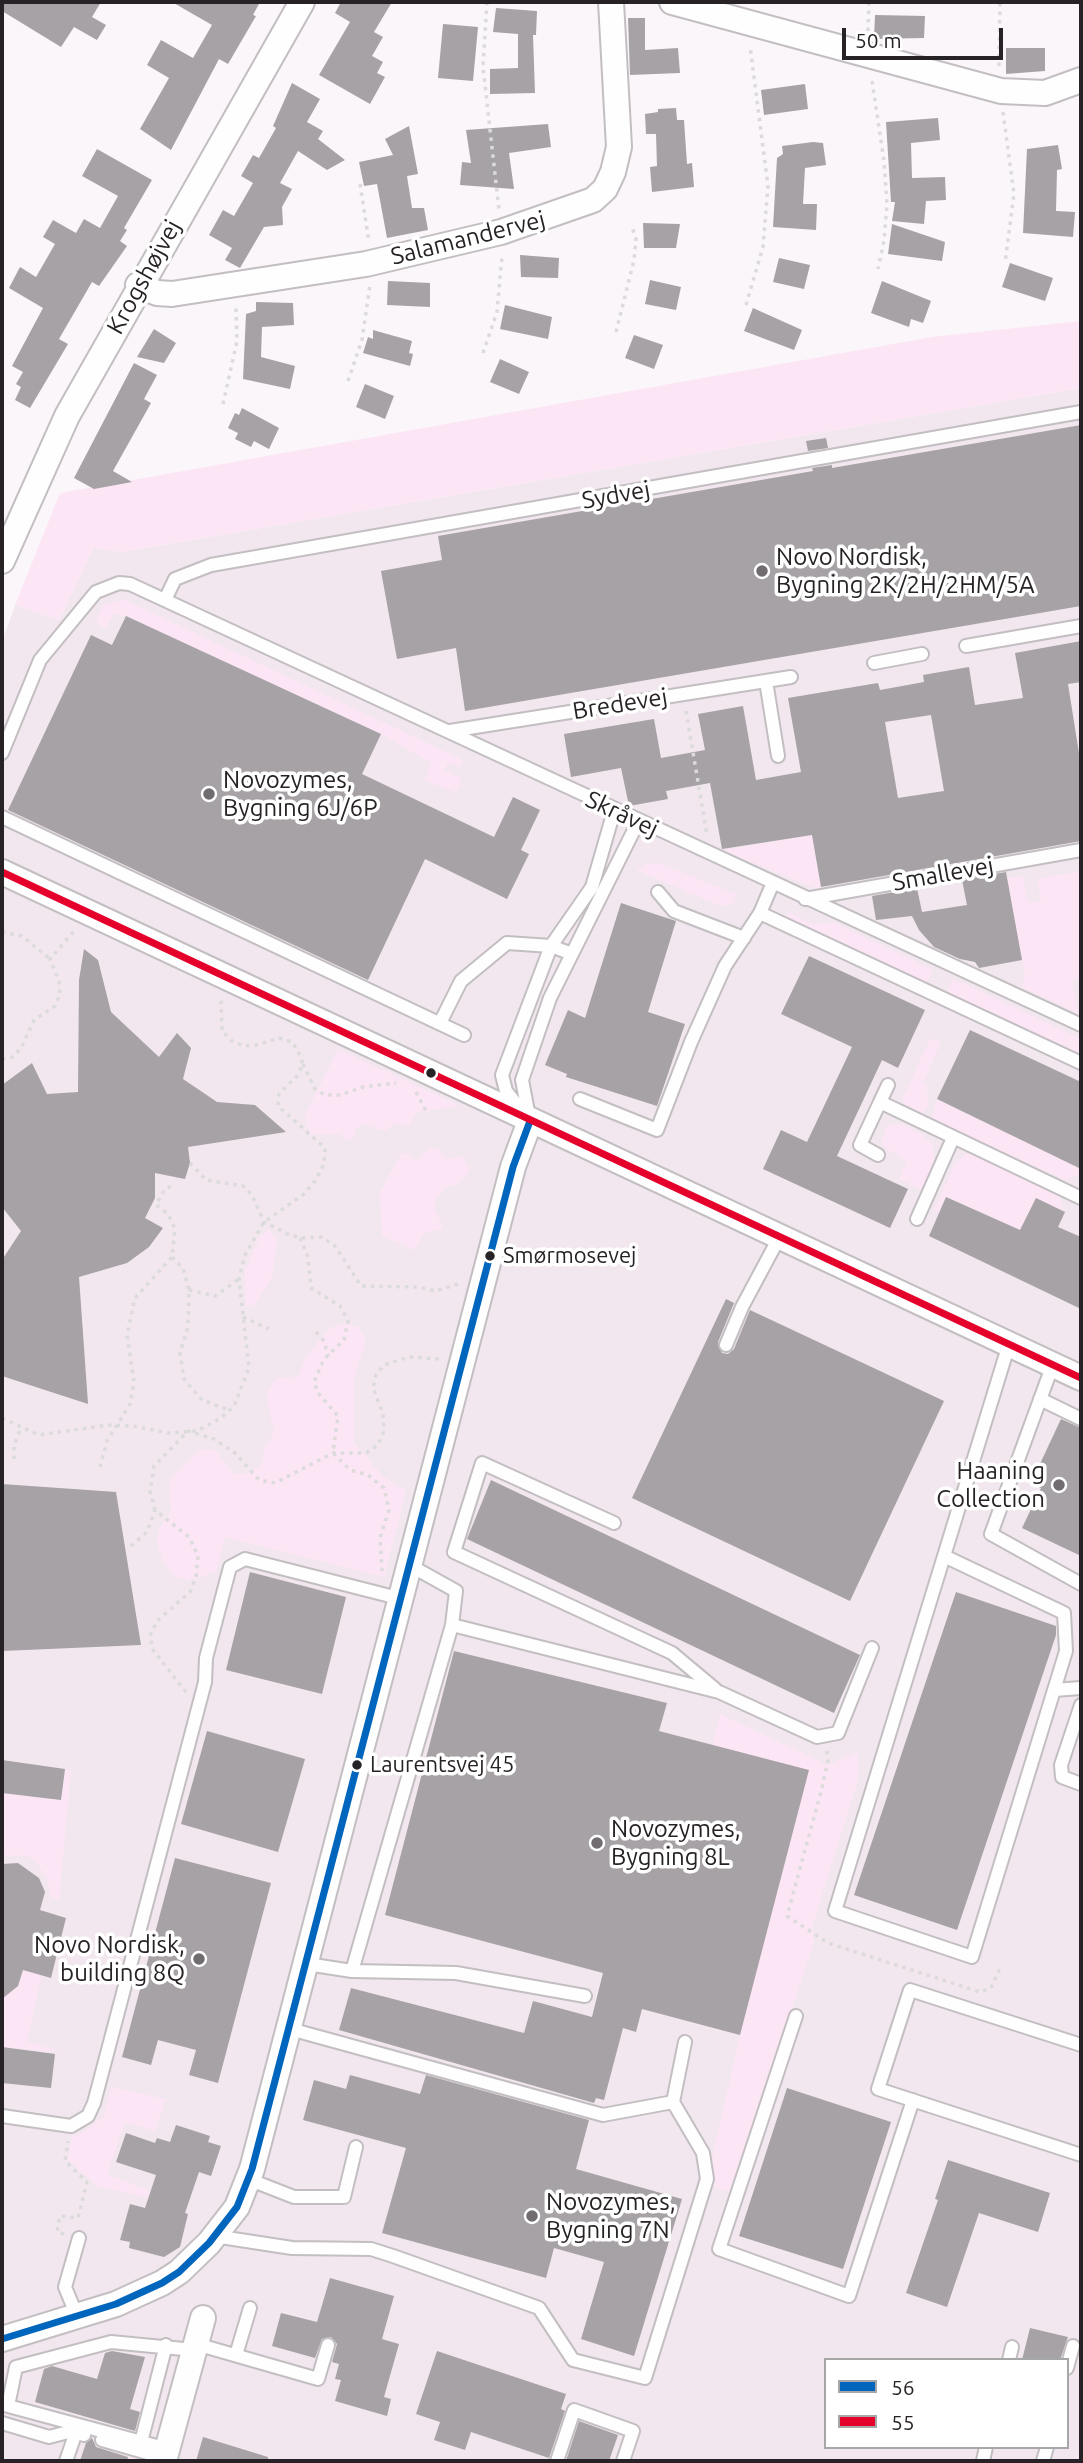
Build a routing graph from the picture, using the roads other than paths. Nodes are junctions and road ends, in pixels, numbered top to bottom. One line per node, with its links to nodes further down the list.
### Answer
1 (302, 2): 5 (street, Krogshøjvej)
2 (611, 2): 5 (street, Salamandervej)
3 (672, 2): 4 (street)
4 (1081, 80)
5 (138, 285): 7 (street, Krogshøjvej)
6 (1081, 412): 8 (lane, Sydvej)
7 (2, 561)
8 (164, 600): 15 (lane, Skråvej); 16 (lane, Skråvej)
9 (1081, 626): 10 (lane)
10 (966, 646)
11 (922, 654): 12 (lane)
12 (874, 663)
13 (791, 677): 14 (lane, Bredevej)
14 (766, 681): 15 (lane, Bredevej); 17 (lane)
15 (450, 731): 18 (lane, Skråvej)
16 (2, 754)
17 (778, 756)
18 (614, 811): 20 (lane, Skråvej); 28 (lane)
19 (2, 817): 30 (lane)
20 (638, 822): 23 (lane, Skråvej); 29 (lane)
21 (1081, 850): 25 (lane, Smallevej)
22 (2, 872): 37 (street)
23 (772, 884): 25 (lane, Skråvej); 26 (lane)
24 (658, 892): 27 (lane)
25 (805, 899): 31 (lane, Skråvej)
26 (760, 913): 27 (lane); 33 (lane)
27 (744, 937): 35 (lane)
28 (551, 946): 29 (lane); 30 (lane); 37 (lane)
29 (572, 954): 37 (lane)
30 (440, 1023): 32 (lane)
31 (1081, 1026)
32 (464, 1035)
33 (1081, 1063)
34 (888, 1085): 36 (lane)
35 (580, 1099)
36 (880, 1102): 38 (lane); 39 (lane)
37 (530, 1121): 42 (street); 51 (street)
38 (953, 1138): 40 (lane); 41 (lane)
39 (878, 1155)
40 (1081, 1198)
41 (917, 1219)
42 (780, 1236): 43 (street); 44 (lane)
43 (1009, 1344): 45 (street); 50 (lane)
44 (726, 1345)
45 (1053, 1364): 46 (street); 47 (lane)
46 (1081, 1378)
47 (1040, 1399): 48 (lane); 52 (lane)
48 (1081, 1419)
49 (614, 1523): 58 (lane)
50 (944, 1556): 57 (lane); 57 (lane)
51 (411, 1566): 53 (street); 54 (lane)
52 (1081, 1584)
53 (403, 1595): 61 (street); 70 (lane)
54 (452, 1625): 58 (lane); 62 (lane)
55 (872, 1648): 58 (lane)
56 (1081, 1688): 57 (lane)
57 (1054, 1690)
58 (719, 1692)
59 (1081, 1705): 60 (lane)
60 (1081, 1784)
61 (307, 1964): 62 (lane); 65 (street)
62 (352, 1971): 63 (lane)
63 (585, 1996)
64 (796, 2016): 68 (lane)
65 (290, 2029): 69 (lane); 73 (street)
66 (685, 2042): 69 (lane)
67 (1081, 2045): 68 (lane)
68 (913, 2101): 72 (lane)
69 (673, 2102): 74 (lane)
70 (2, 2116)
71 (356, 2147): 73 (lane)
72 (1081, 2155)
73 (248, 2179): 74 (street)
74 (214, 2236): 77 (street)
75 (79, 2238): 77 (lane)
76 (250, 2308): 84 (lane)
77 (77, 2316): 79 (street)
78 (203, 2318): 83 (street)
79 (2, 2339)
80 (328, 2344): 84 (lane)
81 (166, 2345): 83 (lane); 88 (lane); 88 (lane)
82 (1073, 2346): 85 (lane)
83 (195, 2347): 84 (lane); 89 (street)
84 (236, 2355)
85 (1069, 2361)
86 (2, 2423): 87 (lane)
87 (76, 2432): 89 (lane); 90 (lane)
88 (141, 2442): 89 (lane)
89 (166, 2456)
90 (66, 2461)
91 (557, 2461): 92 (lane)
92 (623, 2461)

